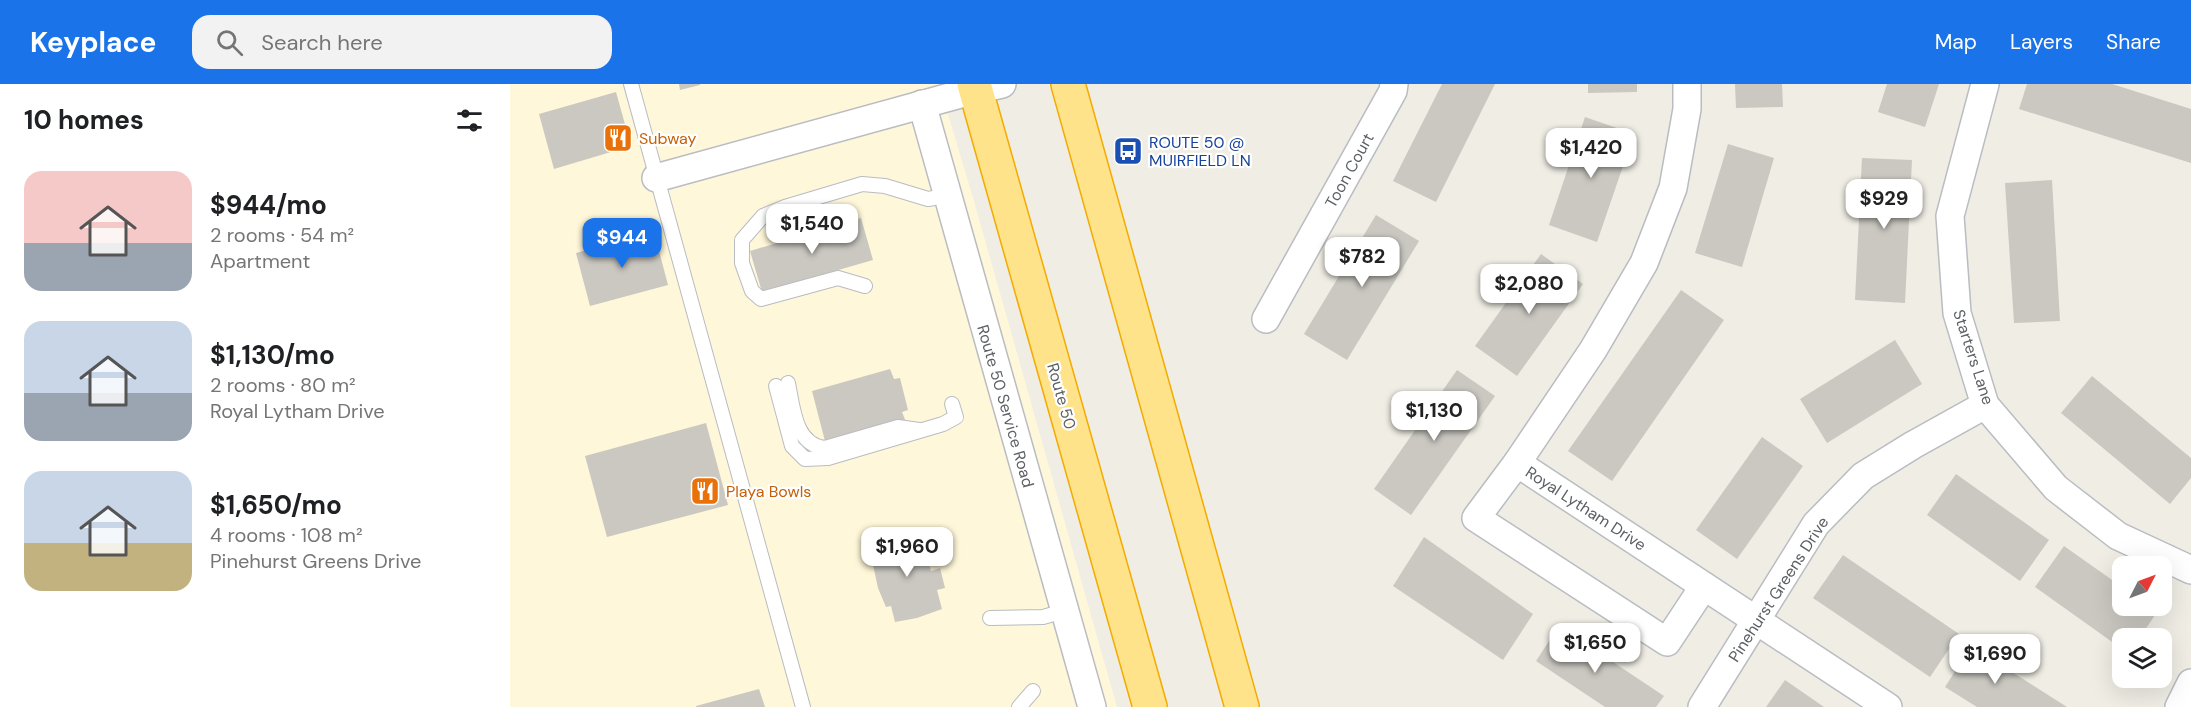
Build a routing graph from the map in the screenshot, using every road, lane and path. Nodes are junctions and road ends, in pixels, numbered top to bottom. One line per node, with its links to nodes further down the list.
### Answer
1 (631, 84): 8 (lane)
2 (1068, 84): 27 (highway)
3 (1394, 84): 11 (street, Toon Court)
4 (1687, 84): 15 (street, Royal Lytham Drive)
5 (1985, 84): 14 (street, Starters Lane)
6 (983, 86): 7 (street); 26 (highway, Route 50)
7 (922, 104): 8 (street); 18 (street, Route 50 Service Road)
8 (656, 178): 23 (lane)
9 (934, 198): 10 (lane)
10 (865, 286)
11 (1266, 319)
12 (782, 385): 13 (lane)
13 (952, 404)
14 (1985, 405): 16 (street, Starters Lane); 20 (street, Pinehurst Greens Drive)
15 (1517, 463): 17 (street, Royal Lytham Drive); 17 (street)
16 (2191, 570)
17 (1704, 586): 20 (street, Royal Lytham Drive)
18 (1064, 611): 19 (lane); 25 (street, Route 50 Service Road)
19 (990, 618)
20 (1757, 621): 28 (street, Pinehurst Greens Drive); 29 (street, Royal Lytham Drive)
21 (2191, 683): 30 (street)
22 (1033, 691): 24 (lane)
23 (803, 707)
24 (1019, 707)
25 (1092, 707)
26 (1150, 707)
27 (1242, 707)
28 (1702, 707)
29 (1888, 707)
30 (2179, 707)

